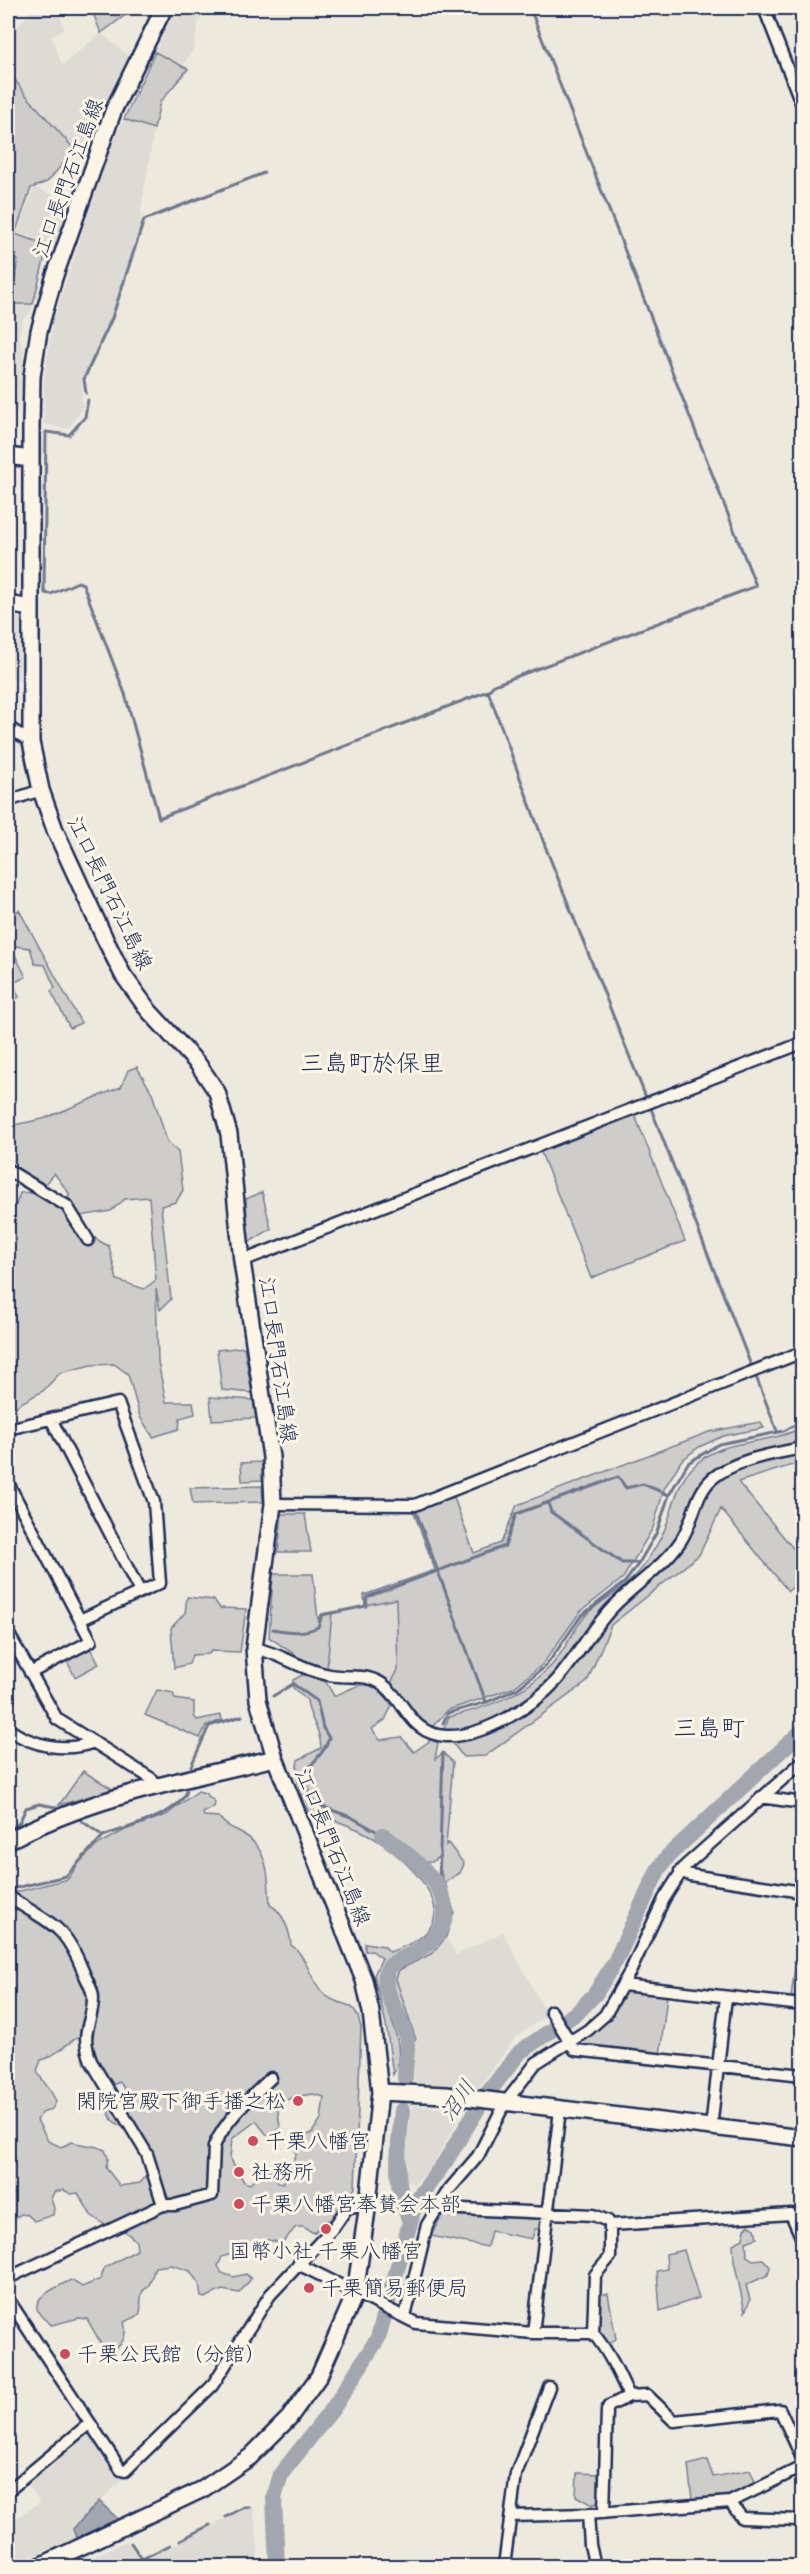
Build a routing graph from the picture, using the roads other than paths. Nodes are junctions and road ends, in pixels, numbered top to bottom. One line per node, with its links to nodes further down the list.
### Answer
1 (164, 8): 5 (main road, 江口長門石江島線)
2 (764, 8): 3 (street)
3 (802, 105)
4 (8, 456): 5 (main road)
5 (30, 459): 7 (main road, 江口長門石江島線)
6 (8, 604): 7 (main road)
7 (30, 608): 9 (main road, 江口長門石江島線)
8 (8, 728): 9 (street)
9 (31, 742): 10 (main road, 江口長門石江島線)
10 (41, 790): 11 (street); 15 (main road, 江口長門石江島線)
11 (8, 801)
12 (802, 1043): 15 (street)
13 (8, 1170): 14 (street)
14 (88, 1240)
15 (242, 1261): 21 (main road, 江口長門石江島線)
16 (802, 1352): 21 (street)
17 (51, 1419): 18 (street); 22 (street); 22 (street)
18 (8, 1429)
19 (802, 1448): 25 (street)
20 (8, 1483): 23 (street)
21 (273, 1504): 25 (main road, 江口長門石江島線)
22 (140, 1592): 23 (street)
23 (80, 1620): 26 (street)
24 (8, 1632): 26 (street)
25 (254, 1648): 30 (main road, 江口長門石江島線)
26 (30, 1673): 28 (street)
27 (12, 1732): 28 (street); 29 (street)
28 (94, 1742): 32 (street)
29 (8, 1743)
30 (275, 1758): 32 (main road); 47 (main road, 江口長門石江島線)
31 (802, 1762): 33 (street)
32 (155, 1787): 35 (main road)
33 (761, 1797): 34 (street); 36 (street)
34 (802, 1803)
35 (8, 1841)
36 (680, 1871): 37 (street); 39 (street)
37 (802, 1892)
38 (8, 1893): 53 (street)
39 (623, 1985): 40 (street); 43 (street)
40 (726, 1997): 41 (street); 44 (street)
41 (802, 2005)
42 (551, 2011): 43 (street)
43 (568, 2041): 44 (street); 48 (street)
44 (719, 2067): 45 (street); 50 (street)
45 (802, 2075)
46 (272, 2078): 53 (street)
47 (380, 2092): 48 (main road); 52 (main road, 江口長門石江島線)
48 (502, 2103): 49 (main road); 54 (street)
49 (560, 2110): 50 (main road); 55 (street)
50 (711, 2128): 51 (main road)
51 (802, 2138)
52 (368, 2203): 58 (street); 60 (main road, 江口長門石江島線)
53 (164, 2205): 59 (street)
54 (439, 2208): 55 (street); 62 (street)
55 (549, 2213): 56 (street); 63 (street)
56 (610, 2225): 57 (street); 64 (street)
57 (802, 2239)
58 (298, 2264): 60 (street); 67 (street)
59 (8, 2278)
60 (355, 2294): 62 (street); 76 (main road, 江口長門石江島線)
61 (8, 2299): 67 (street)
62 (402, 2315): 63 (street)
63 (533, 2333): 64 (street)
64 (593, 2333): 66 (street)
65 (549, 2387): 74 (street)
66 (629, 2396): 68 (street); 72 (street)
67 (90, 2423): 70 (street)
68 (802, 2458)
69 (802, 2467): 71 (street)
70 (8, 2491)
71 (730, 2502): 72 (street); 75 (street)
72 (604, 2512): 73 (street)
73 (588, 2514): 74 (street); 78 (street)
74 (511, 2516): 77 (street)
75 (802, 2520)
76 (40, 2566)
77 (504, 2566)
78 (595, 2566)

